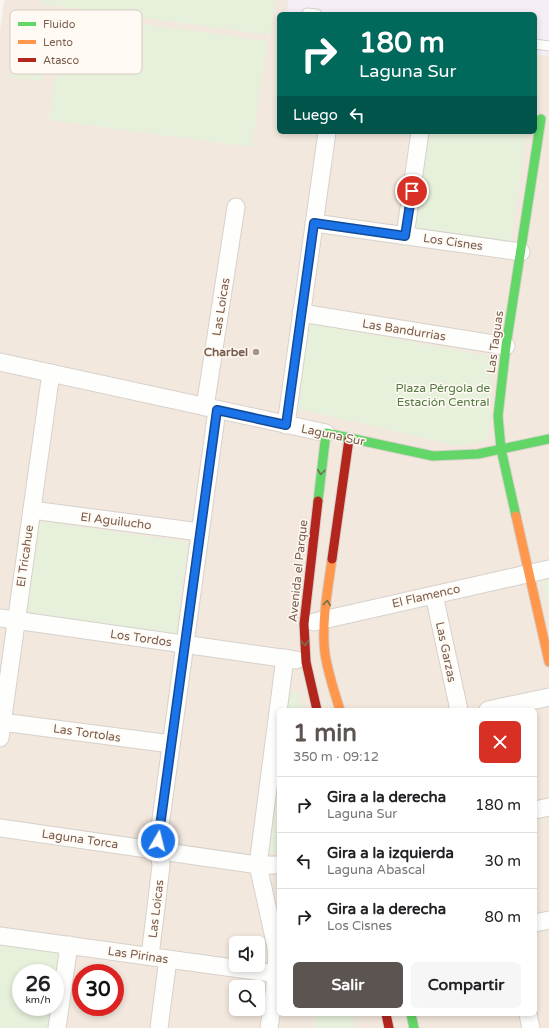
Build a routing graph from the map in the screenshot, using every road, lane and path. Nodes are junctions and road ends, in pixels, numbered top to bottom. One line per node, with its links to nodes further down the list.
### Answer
1 (537, 44): 2 (lane)
2 (549, 46)
3 (542, 119): 9 (street, Las Taguas)
4 (327, 134): 7 (street)
5 (420, 134): 8 (street)
6 (236, 207): 14 (street, Las Loicas)
7 (314, 223): 8 (street, Los Cisnes); 10 (street)
8 (405, 236): 9 (street, Los Cisnes)
9 (521, 252): 11 (street, Las Taguas)
10 (301, 313): 11 (street, Las Bandurrias); 15 (street)
11 (506, 346): 19 (street, Las Taguas)
12 (0, 362): 13 (street, Laguna Sur)
13 (50, 373): 14 (street, Laguna Sur); 20 (street, El Tricahue)
14 (211, 408): 15 (street, Laguna Sur); 21 (street, Las Loicas)
15 (286, 425): 16 (street, Laguna Sur)
16 (326, 433): 17 (street, Laguna Sur); 27 (street, Avenida el Parque, one-way to 27)
17 (349, 439): 19 (street, Laguna Sur); 26 (street, one-way to 17)
18 (549, 439): 19 (street, Laguna Sur)
19 (501, 450): 23 (street, Las Taguas)
20 (32, 510): 21 (street, El Aguilucho); 25 (street, El Tricahue)
21 (200, 532): 28 (street, Las Loicas)
22 (549, 568): 23 (street, El Flamenco)
23 (529, 573): 24 (street, El Flamenco); 31 (street, Las Taguas)
24 (434, 595): 26 (street, El Flamenco); 36 (street, Las Garzas)
25 (8, 619): 28 (street, Los Tordos); 39 (street, El Tricahue)
26 (325, 619): 27 (street, El Flamenco); 35 (street)
27 (304, 624): 30 (street, Avenida el Parque, one-way to 30)
28 (185, 644): 29 (street, Los Tordos); 41 (street, Las Loicas)
29 (285, 658): 30 (street, Los Tordos); 33 (street)
30 (306, 662): 34 (street, Avenida el Parque)
31 (549, 662)
32 (549, 697): 37 (street)
33 (278, 708)
34 (317, 708)
35 (339, 708)
36 (459, 708)
37 (497, 708)
38 (277, 719): 46 (street)
39 (2, 722): 40 (street, El Tricahue); 41 (street, Las Tortolas)
40 (0, 738)
41 (171, 744): 45 (street, Las Loicas)
42 (549, 807): 43 (street)
43 (537, 810)
44 (0, 828): 45 (street, Laguna Torca)
45 (159, 851): 46 (street, Laguna Torca); 52 (street, Las Loicas)
46 (258, 865): 47 (street, Laguna Torca); 54 (street)
47 (277, 865)
48 (549, 920): 49 (street)
49 (537, 923)
50 (0, 936): 51 (street, Las Pirinas)
51 (69, 945): 52 (street, Las Pirinas); 58 (street)
52 (150, 956): 53 (street, Las Pirinas)
53 (168, 959): 54 (street, Las Pirinas); 59 (street)
54 (277, 974): 60 (street)
55 (386, 1016): 61 (street)
56 (411, 1016): 62 (street)
57 (528, 1016): 63 (street)
58 (57, 1028)
59 (159, 1028)
60 (269, 1028)
61 (389, 1028)
62 (414, 1028)
63 (531, 1028)

